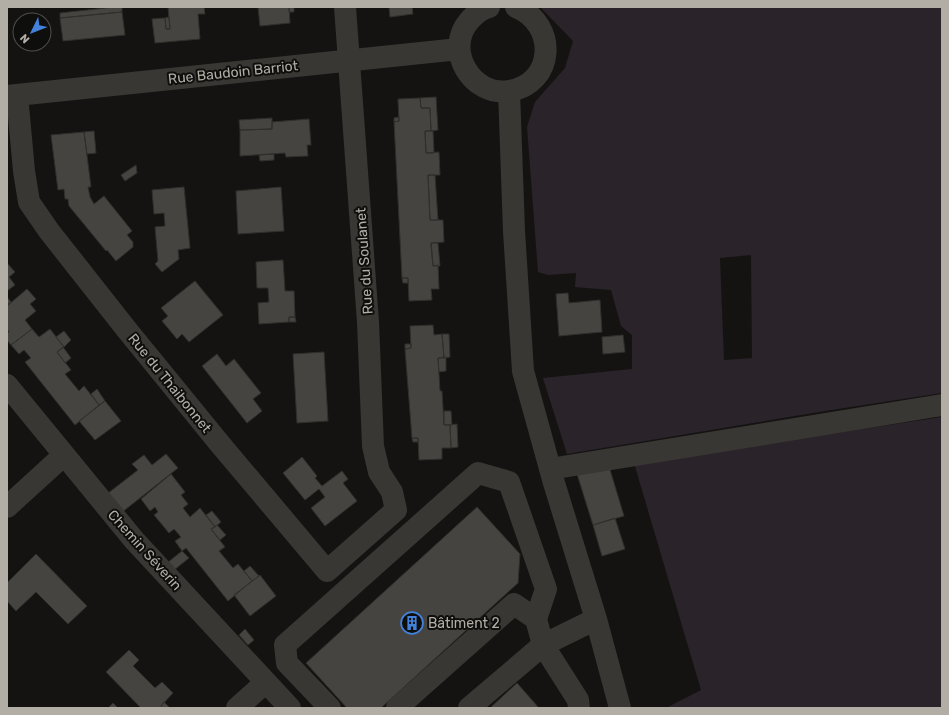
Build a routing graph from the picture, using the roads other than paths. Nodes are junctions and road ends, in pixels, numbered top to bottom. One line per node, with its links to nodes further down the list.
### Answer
1 (345, 7): 5 (street, Rue du Soulanet)
2 (489, 7): 4 (street)
3 (516, 7): 6 (street)
4 (459, 49): 5 (street, Rue Baudoin Barriot); 6 (street)
5 (349, 60): 7 (street, Rue Baudoin Barriot); 13 (street, Rue du Soulanet)
6 (509, 91): 11 (street)
7 (12, 96): 13 (street, Rue du Thaibonnet)
8 (7, 385): 10 (street, Chemin Séverin)
9 (942, 405): 11 (street)
10 (64, 455): 12 (street); 17 (street, Chemin Séverin)
11 (550, 469): 15 (street)
12 (7, 507)
13 (396, 510)
14 (536, 619): 16 (street); 20 (street); 21 (street)
15 (596, 619): 16 (street); 24 (street)
16 (543, 645): 22 (street); 23 (street)
17 (266, 682): 18 (street); 19 (street, Chemin Séverin)
18 (237, 708)
19 (290, 708)
20 (330, 708)
21 (397, 708)
22 (469, 708)
23 (579, 708)
24 (620, 708)

